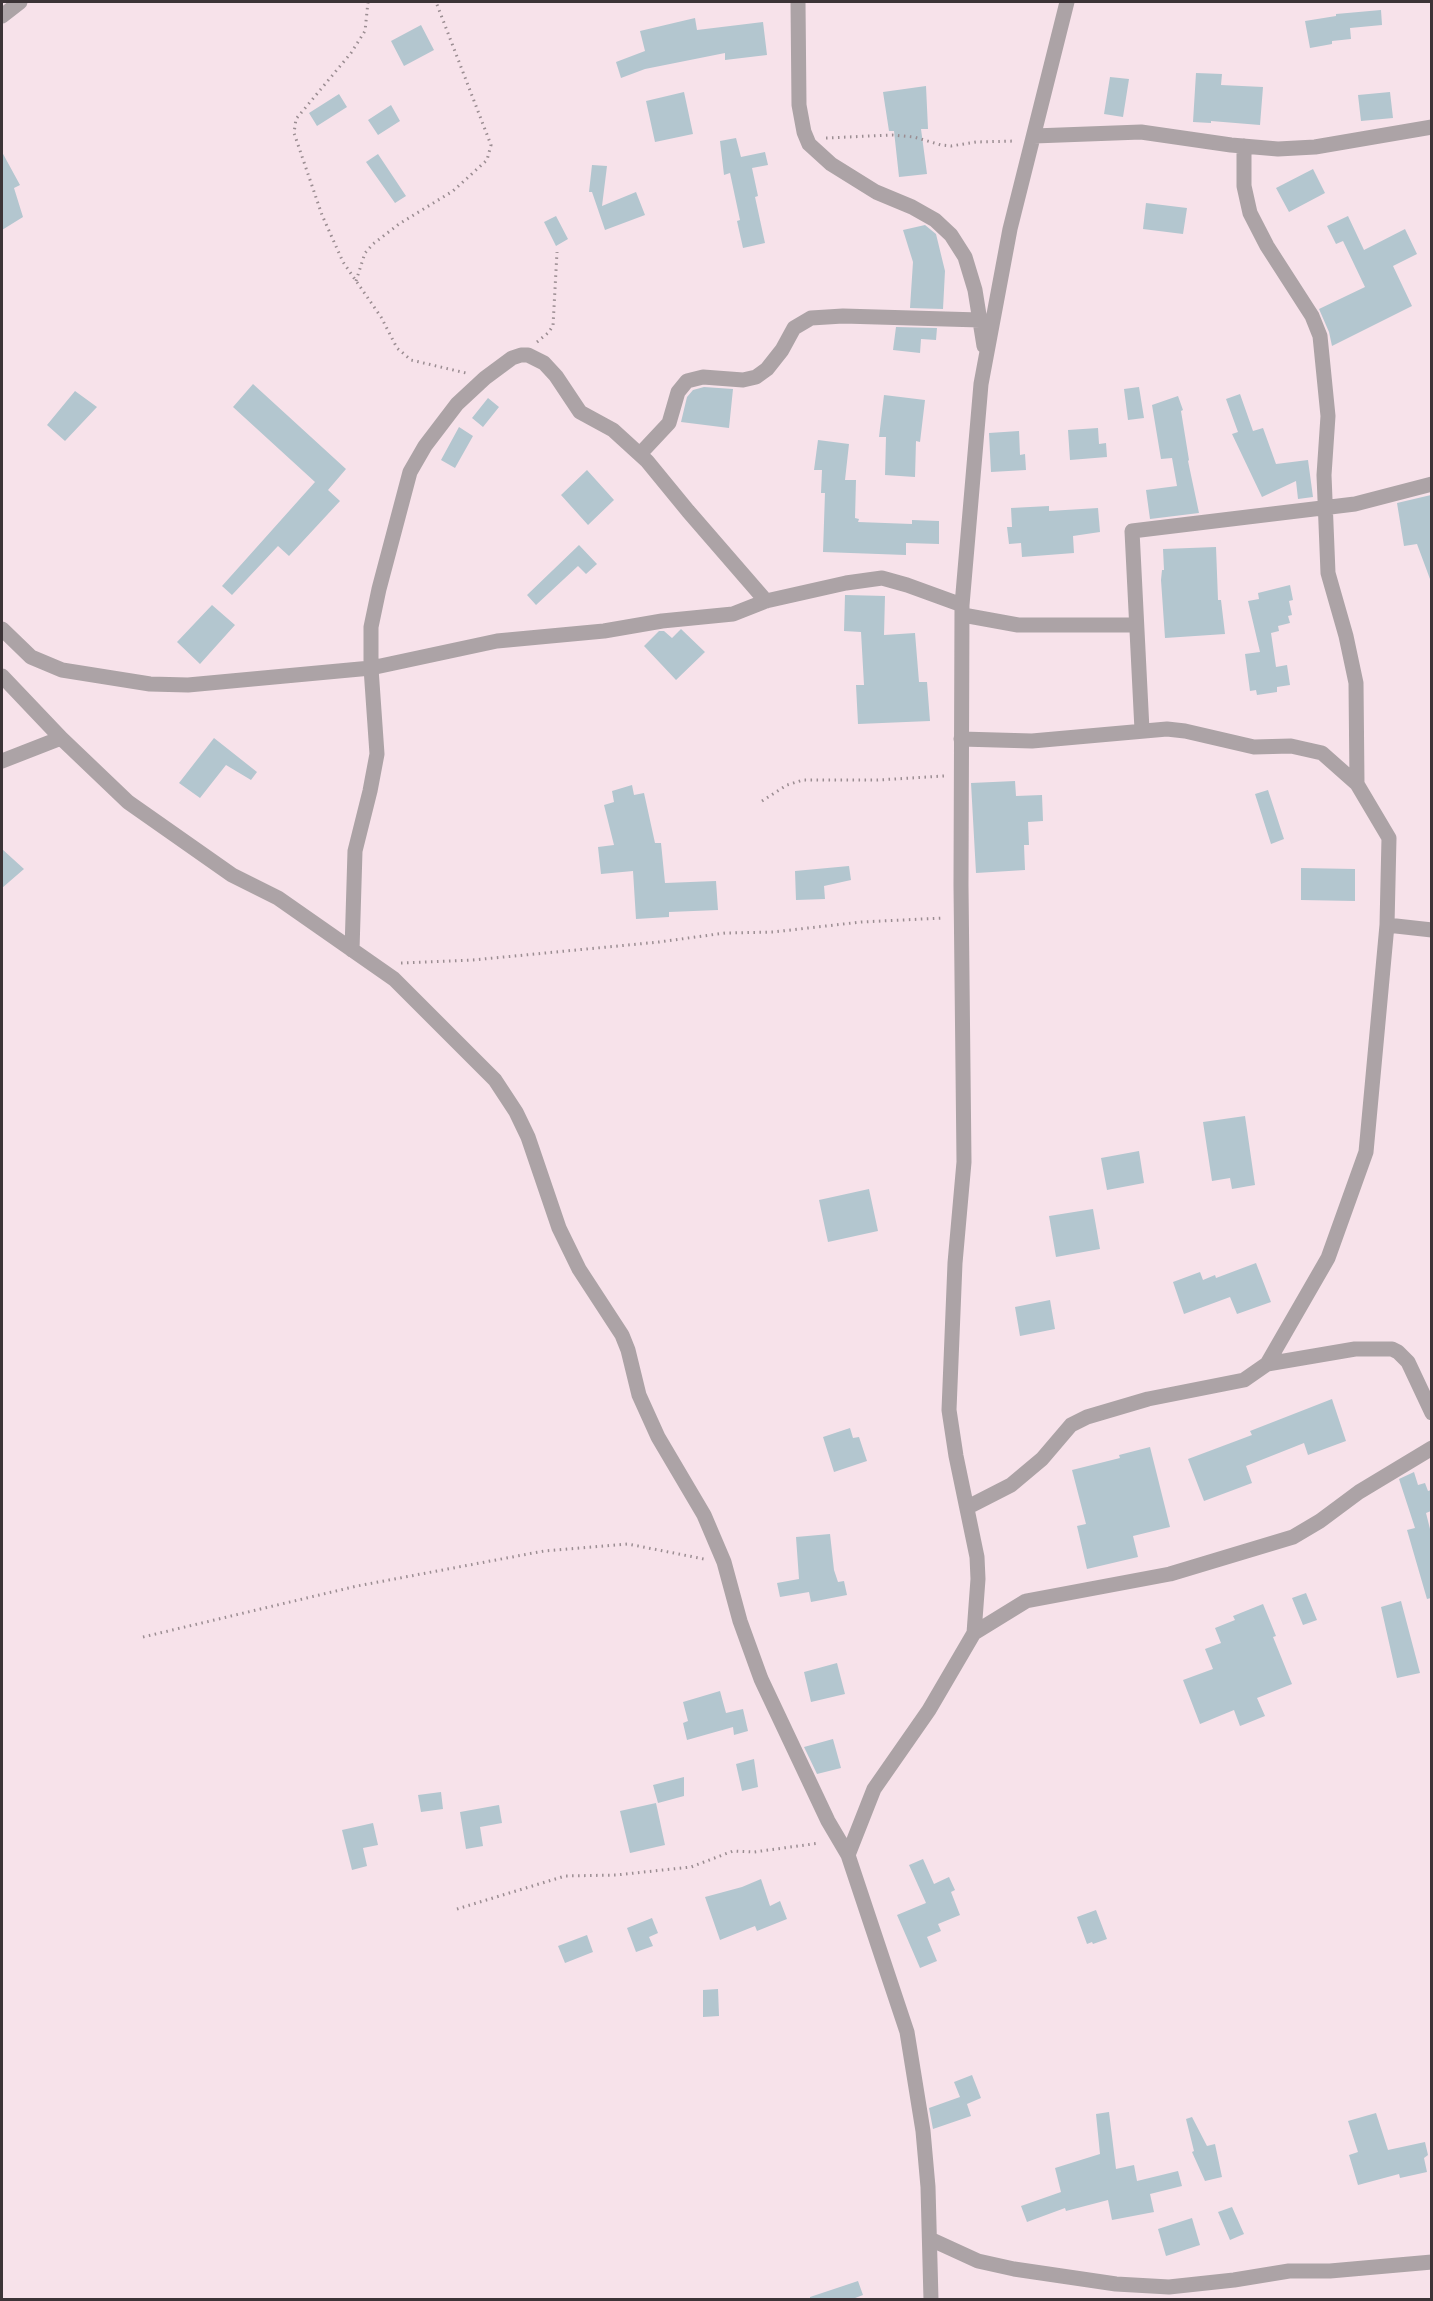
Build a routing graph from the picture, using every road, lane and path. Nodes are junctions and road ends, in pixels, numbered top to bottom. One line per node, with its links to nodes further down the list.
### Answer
1 (20, 2): 6 (street)
2 (368, 2): 12 (path)
3 (436, 2): 12 (path)
4 (798, 2): 9 (street)
5 (1067, 2): 8 (street)
6 (2, 16)
7 (1431, 127): 10 (street)
8 (1033, 139): 9 (path); 10 (street); 15 (street)
9 (807, 140): 13 (street)
10 (1244, 146): 19 (street)
11 (557, 252): 14 (path)
12 (356, 281): 16 (path)
13 (980, 320): 15 (street); 17 (street)
14 (521, 355): 16 (street); 17 (street)
15 (986, 358): 21 (street)
16 (485, 378): 24 (street)
17 (640, 454): 20 (street)
18 (1431, 484): 19 (street)
19 (1324, 508): 22 (street); 31 (street)
20 (766, 601): 21 (street); 24 (street)
21 (962, 610): 22 (street); 28 (street)
22 (1136, 625): 26 (street)
23 (2, 629): 24 (street)
24 (371, 668): 36 (street)
25 (2, 676): 27 (street)
26 (1142, 730): 28 (street); 31 (street)
27 (61, 738): 29 (street); 36 (street)
28 (961, 739): 30 (street)
29 (2, 761)
30 (961, 775): 32 (path); 33 (street)
31 (1357, 784): 34 (street)
32 (762, 801)
33 (961, 917): 37 (path); 41 (street)
34 (1387, 925): 35 (street); 38 (street)
35 (1431, 930)
36 (352, 950): 37 (street)
37 (372, 964): 42 (street)
38 (1267, 1364): 39 (street); 41 (street)
39 (1431, 1413)
40 (1431, 1448): 43 (street)
41 (968, 1507): 43 (street)
42 (724, 1562): 44 (path); 45 (street)
43 (974, 1633): 46 (street)
44 (143, 1637)
45 (840, 1840): 46 (street); 47 (path)
46 (848, 1855): 48 (street)
47 (457, 1909)
48 (930, 2239): 49 (street); 50 (street)
49 (1431, 2262)
50 (931, 2300)

